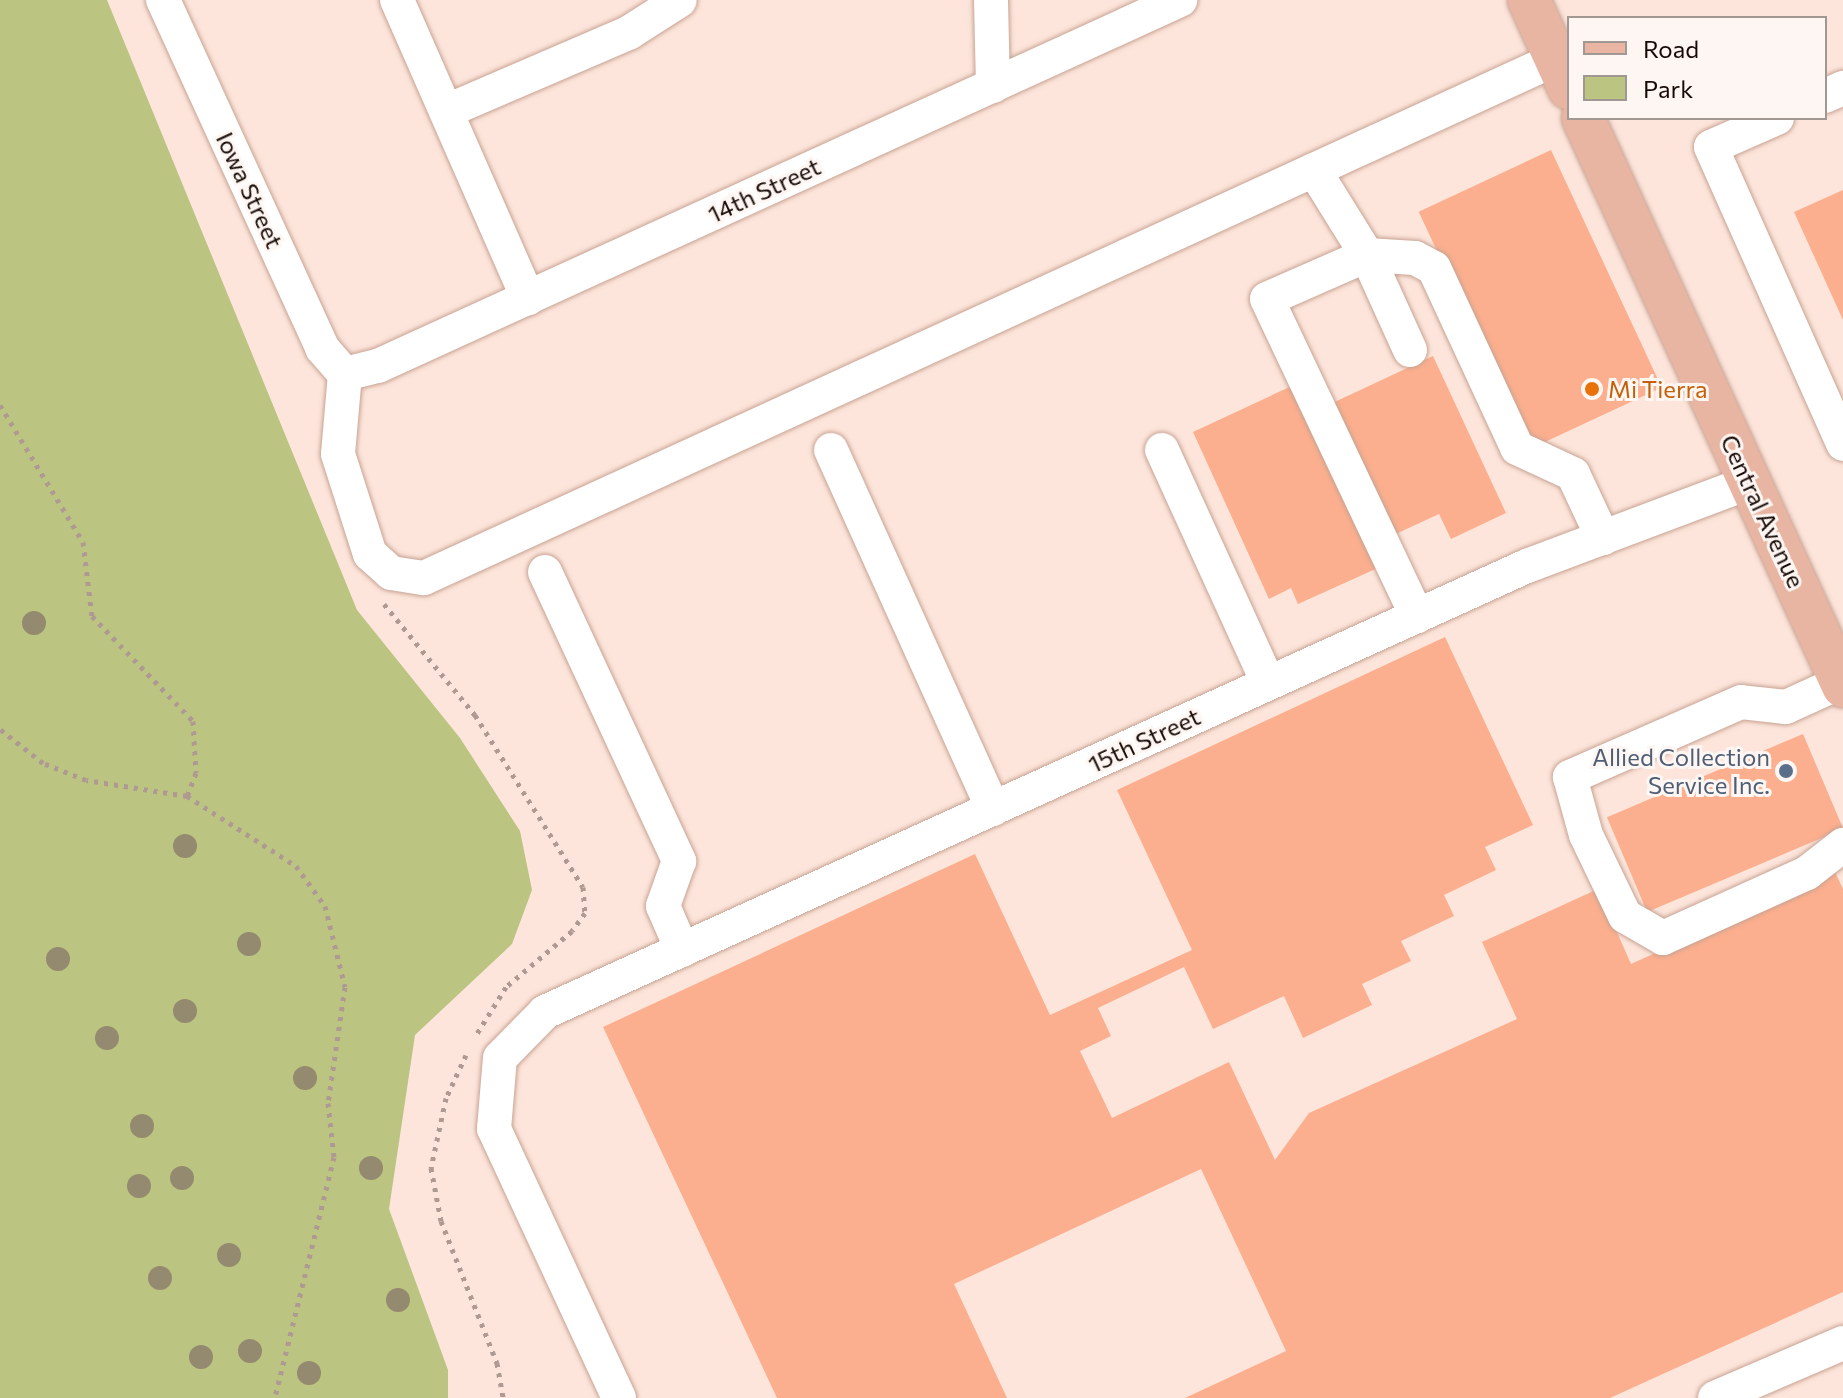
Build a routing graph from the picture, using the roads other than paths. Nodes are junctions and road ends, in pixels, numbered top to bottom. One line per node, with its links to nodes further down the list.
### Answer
1 (163, 0): 16 (street, Iowa Street)
2 (397, 0): 9 (street)
3 (680, 0): 9 (street)
4 (991, 0): 8 (street)
5 (1180, 0): 8 (street, 14th Street)
6 (1529, 0): 7 (main road)
7 (1562, 73): 12 (street)
8 (993, 86): 14 (street, 14th Street)
9 (447, 111): 14 (street)
10 (1584, 120): 20 (main road, Central Avenue)
11 (1772, 120): 17 (street)
12 (1314, 170): 13 (street); 16 (street)
13 (1367, 255): 15 (street); 21 (street); 23 (street)
14 (528, 298): 16 (street, 14th Street)
15 (1410, 350)
16 (345, 374)
17 (1843, 444)
18 (831, 450): 26 (street)
19 (1162, 450): 24 (street)
20 (1750, 482): 21 (street, 15th Street); 25 (main road, Central Avenue)
21 (1603, 538): 23 (street, 15th Street)
22 (545, 572): 28 (street)
23 (1417, 616): 24 (street, 15th Street)
24 (1268, 683): 26 (street, 15th Street)
25 (1842, 683): 27 (street)
26 (993, 809): 28 (street, 15th Street)
27 (1843, 845)
28 (682, 950): 30 (street, 15th Street)
29 (1843, 1343): 31 (street)
30 (619, 1398)
31 (1715, 1398)

